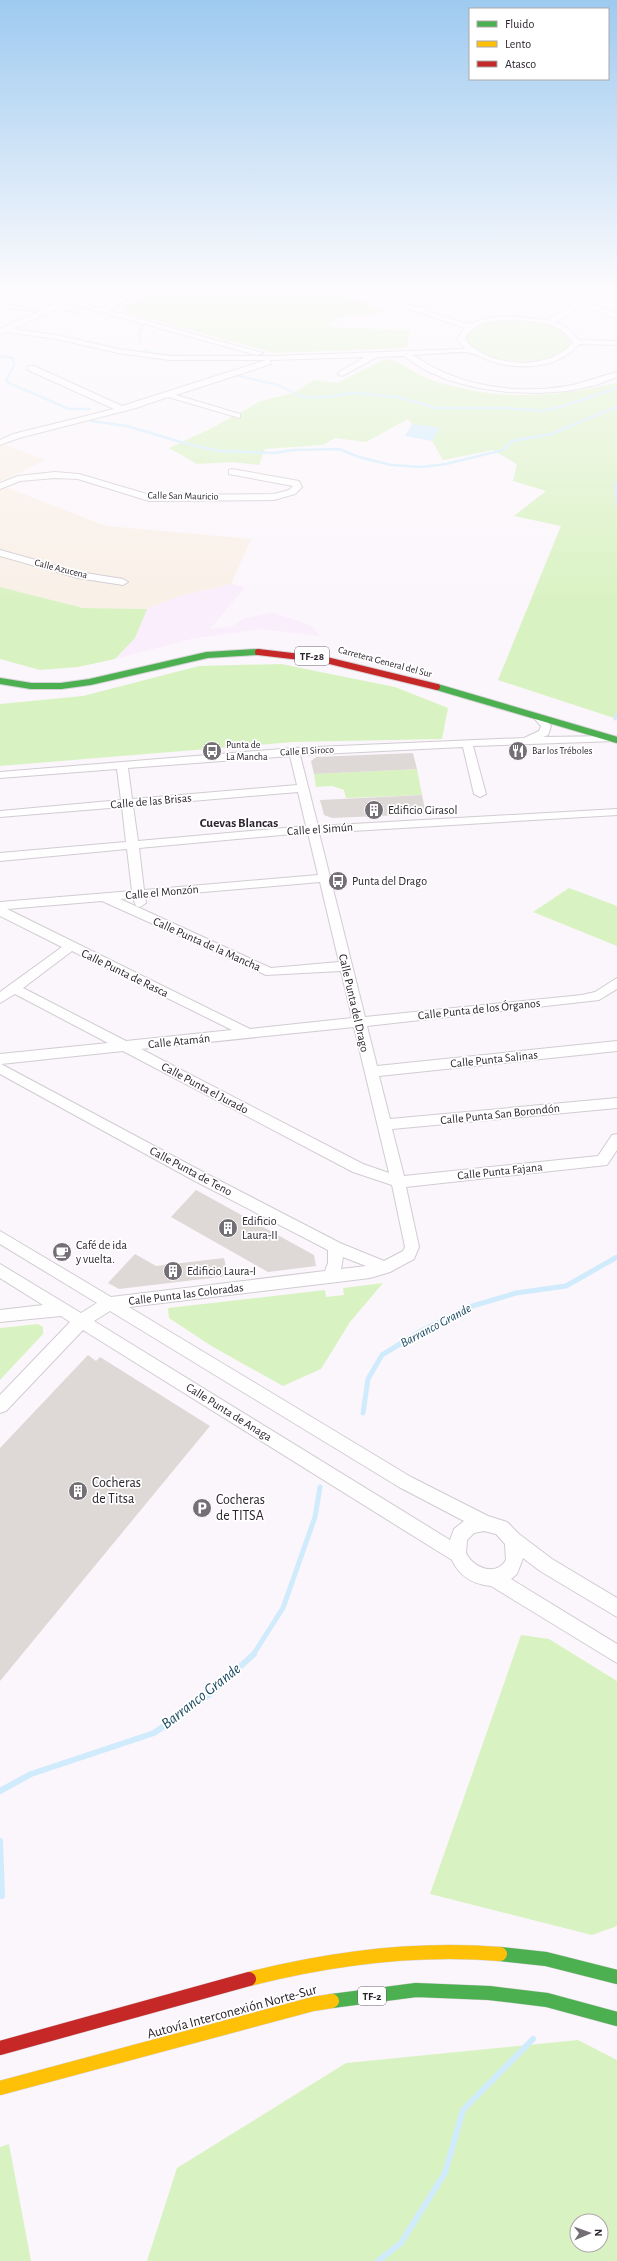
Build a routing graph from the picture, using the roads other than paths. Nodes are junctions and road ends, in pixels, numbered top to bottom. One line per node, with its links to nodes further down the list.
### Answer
1 (85, 393): 4 (street)
2 (176, 393): 3 (street)
3 (169, 395): 4 (street); 5 (street)
4 (121, 409): 6 (street)
5 (237, 416)
6 (0, 443)
7 (232, 472): 8 (street, Calle San Mauricio)
8 (0, 486)
9 (0, 553): 10 (street, Calle Azucena)
10 (123, 582)
11 (0, 681): 12 (main road, Carretera General del Sur / TF-28)
12 (538, 717): 13 (main road, Carretera General del Sur / TF-28); 14 (street)
13 (616, 740): 14 (street, Calle El Siroco)
14 (523, 741): 15 (street, Calle El Siroco)
15 (467, 743): 16 (street, Calle El Siroco); 20 (street)
16 (294, 751): 17 (street, Calle El Siroco); 19 (street, Calle Punta del Drago)
17 (122, 765): 18 (street, Calle El Siroco); 21 (street, Calle Punta de la Mancha)
18 (0, 775)
19 (303, 788): 21 (street, Calle de las Brisas); 24 (street, Calle Punta del Drago)
20 (480, 794)
21 (127, 803): 23 (street, Calle de las Brisas); 25 (street, Calle Punta de la Mancha)
22 (617, 812): 24 (street, Calle el Simún)
23 (0, 814)
24 (313, 829): 25 (street, Calle el Simún); 27 (street, Calle Punta del Drago)
25 (133, 845): 26 (street, Calle el Simún); 28 (street, Calle Punta de la Mancha)
26 (0, 857)
27 (324, 878): 28 (street, Calle el Monzón); 34 (street, Calle Punta del Drago)
28 (139, 894): 29 (street, Calle el Monzón); 32 (street, Calle Punta de la Mancha)
29 (105, 898): 30 (street, Calle el Monzón); 32 (street, Calle Punta de la Mancha)
30 (0, 906)
31 (0, 911): 33 (street, Calle Punta de Rasca)
32 (141, 914): 34 (street, Calle Punta de la Mancha)
33 (71, 946): 36 (street); 39 (street, Calle Punta de Rasca)
34 (345, 966): 38 (street, Calle Punta del Drago)
35 (617, 982): 38 (street, Calle Punta de los Órganos)
36 (15, 989): 37 (street); 40 (street, Calle Punta el Jurado)
37 (0, 999)
38 (358, 1021): 39 (street, Calle Atamán); 44 (street, Calle Punta del Drago)
39 (250, 1034): 40 (street, Calle Atamán)
40 (126, 1046): 42 (street, Calle Atamán); 48 (street, Calle Punta el Jurado)
41 (617, 1046): 44 (street, Calle Punta Salinas)
42 (0, 1059)
43 (0, 1068): 50 (street, Calle Punta de Teno)
44 (370, 1072): 46 (street, Calle Punta del Drago)
45 (617, 1103): 46 (street, Calle Punta San Borondón)
46 (383, 1125): 48 (street, Calle Punta del Drago)
47 (617, 1139): 48 (street, Calle Punta Fajana)
48 (398, 1182): 51 (street, Calle Punta del Drago)
49 (0, 1238): 55 (street)
50 (335, 1247): 52 (street, Calle Punta de Teno); 54 (street)
51 (410, 1255): 52 (street, Calle Punta las Coloradas)
52 (385, 1268): 54 (street, Calle Punta las Coloradas)
53 (0, 1270): 56 (street, Calle Punta de Anaga)
54 (331, 1276): 55 (street, Calle Punta las Coloradas)
55 (111, 1303): 58 (street, Calle Punta las Coloradas); 60 (street)
56 (64, 1309): 57 (street); 58 (street, Calle Punta de Anaga)
57 (0, 1316)
58 (82, 1320): 59 (street, Calle Punta las Coloradas); 62 (street, Calle Punta de Anaga)
59 (0, 1406)
60 (484, 1523): 61 (street); 62 (street)
61 (513, 1540): 63 (street); 64 (street)
62 (457, 1554): 63 (street)
63 (494, 1578): 65 (street)
64 (617, 1608)
65 (617, 1654)
66 (617, 1977): 68 (main road, Autovía Interconexión Norte-Sur)
67 (617, 2019): 69 (main road, Autovía Interconexión Norte-Sur / TF-2)
68 (0, 2048)
69 (0, 2088)

